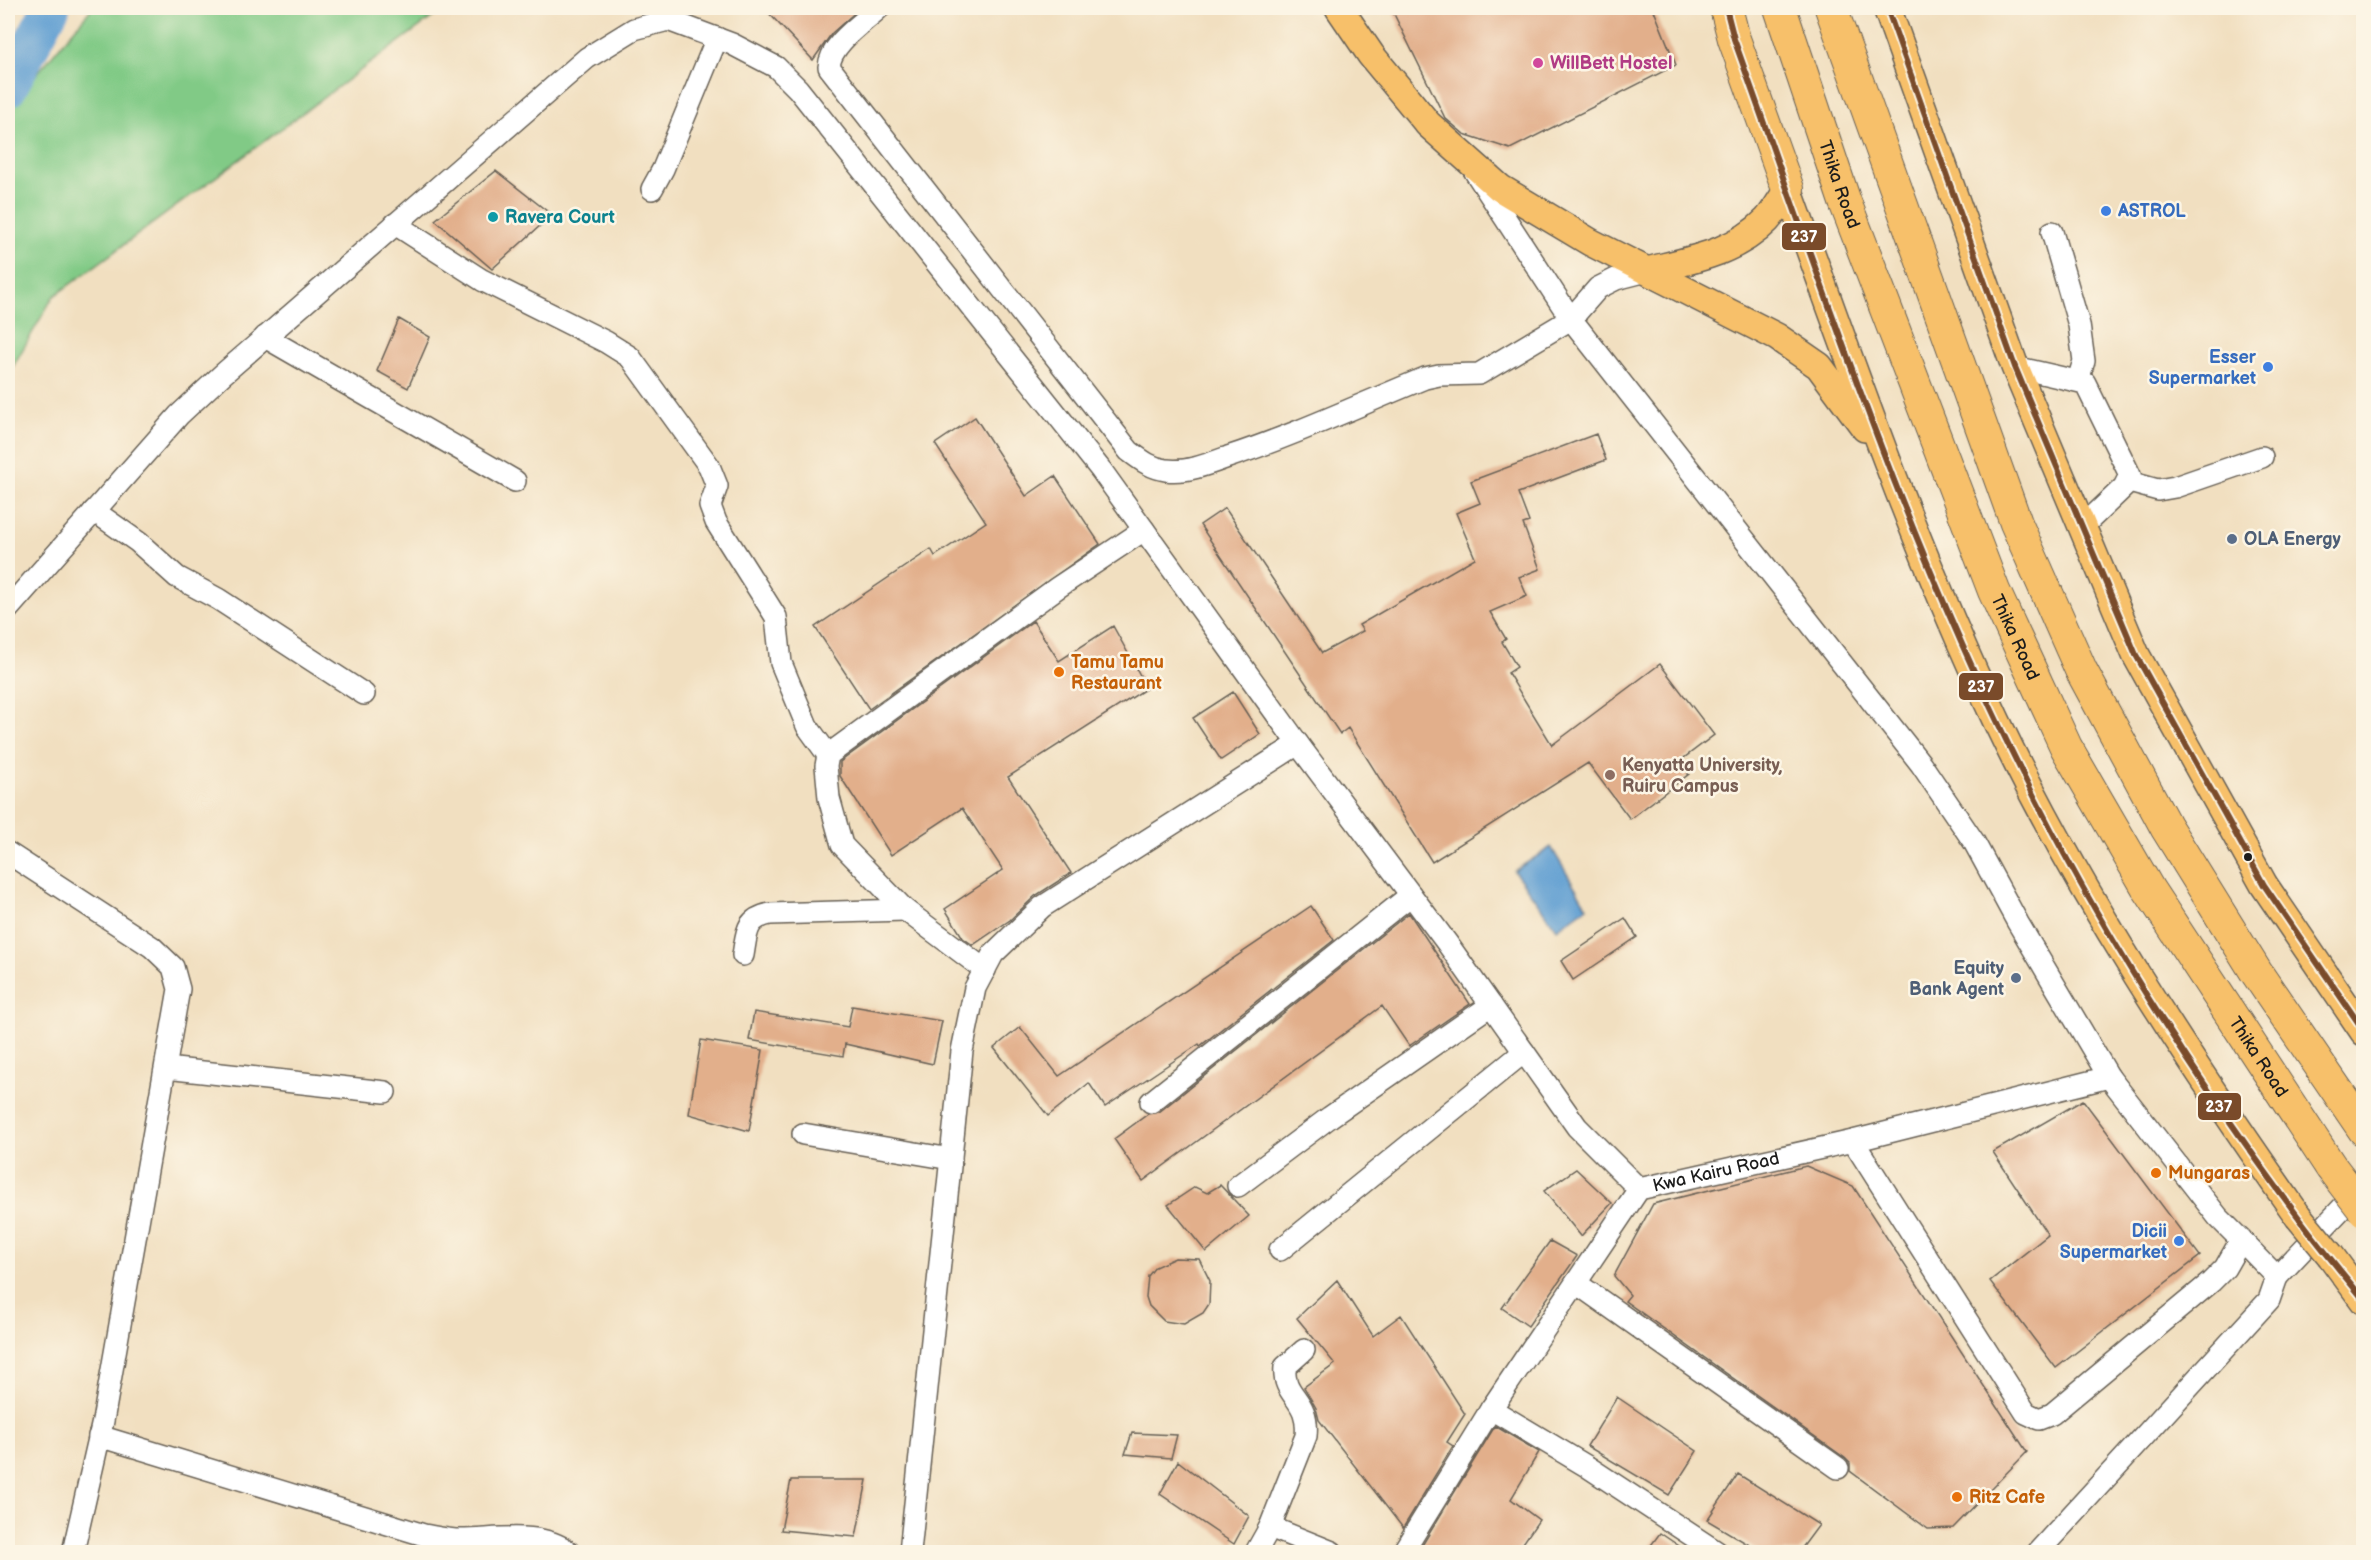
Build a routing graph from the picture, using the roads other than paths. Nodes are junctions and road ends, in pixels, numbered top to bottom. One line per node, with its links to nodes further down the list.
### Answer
1 (879, 8): 14 (street)
2 (1339, 8): 8 (main road)
3 (1726, 8): 10 (highway)
4 (1780, 8): 48 (highway, Thika Road, bridge)
5 (1831, 8): 41 (highway)
6 (1887, 8): 16 (main road)
7 (717, 38): 9 (street); 11 (street); 24 (street)
8 (1468, 162): 13 (main road); 14 (street)
9 (652, 189)
10 (1788, 189): 13 (main road); 18 (main road)
11 (395, 224): 15 (street); 28 (street)
12 (2052, 232): 17 (street)
13 (1647, 271): 14 (street); 18 (main road)
14 (1571, 319): 38 (street)
15 (265, 337): 20 (street); 22 (street)
16 (2015, 368): 17 (street); 23 (main road)
17 (2078, 380): 21 (street)
18 (1883, 454): 53 (main road, bridge)
19 (2262, 457): 21 (street)
20 (515, 481)
21 (2128, 482): 23 (street)
22 (94, 511): 25 (street); 26 (street)
23 (2081, 528): 35 (main road)
24 (1144, 530): 27 (street); 28 (street)
25 (8, 609)
26 (364, 694)
27 (1298, 744): 30 (street); 33 (street)
28 (828, 755): 31 (street)
29 (8, 853): 37 (street)
30 (1412, 895): 34 (street); 40 (street)
31 (905, 910): 32 (street); 33 (street)
32 (742, 956)
33 (985, 970): 44 (street)
34 (1491, 1005): 36 (street); 45 (street)
35 (2364, 1032)
36 (1524, 1052): 47 (street); 50 (street)
37 (166, 1068): 39 (street); 56 (street)
38 (2109, 1077): 43 (street, Kwa Kairu Road); 49 (street)
39 (385, 1092)
40 (1150, 1102)
41 (2364, 1130)
42 (803, 1134): 44 (street)
43 (1853, 1141): 47 (street, Kwa Kairu Road); 49 (street)
44 (951, 1159): 62 (street)
45 (1238, 1186)
46 (2364, 1186): 51 (street)
47 (1639, 1189): 52 (street, Kwa Kairu Road)
48 (2364, 1210)
49 (2241, 1240): 51 (street)
50 (1280, 1250)
51 (2277, 1277): 59 (street)
52 (1576, 1283): 55 (street, Kwa Kairu Road); 57 (street)
53 (2364, 1301)
54 (1304, 1350): 58 (street)
55 (1491, 1409): 65 (street, Kwa Kairu Road); 66 (street)
56 (99, 1437): 60 (street); 61 (street)
57 (1838, 1468)
58 (1270, 1527): 63 (street); 64 (street)
59 (2045, 1550)
60 (73, 1552)
61 (569, 1552)
62 (910, 1552)
63 (1256, 1552)
64 (1332, 1552)
65 (1403, 1552)
66 (1718, 1552)

